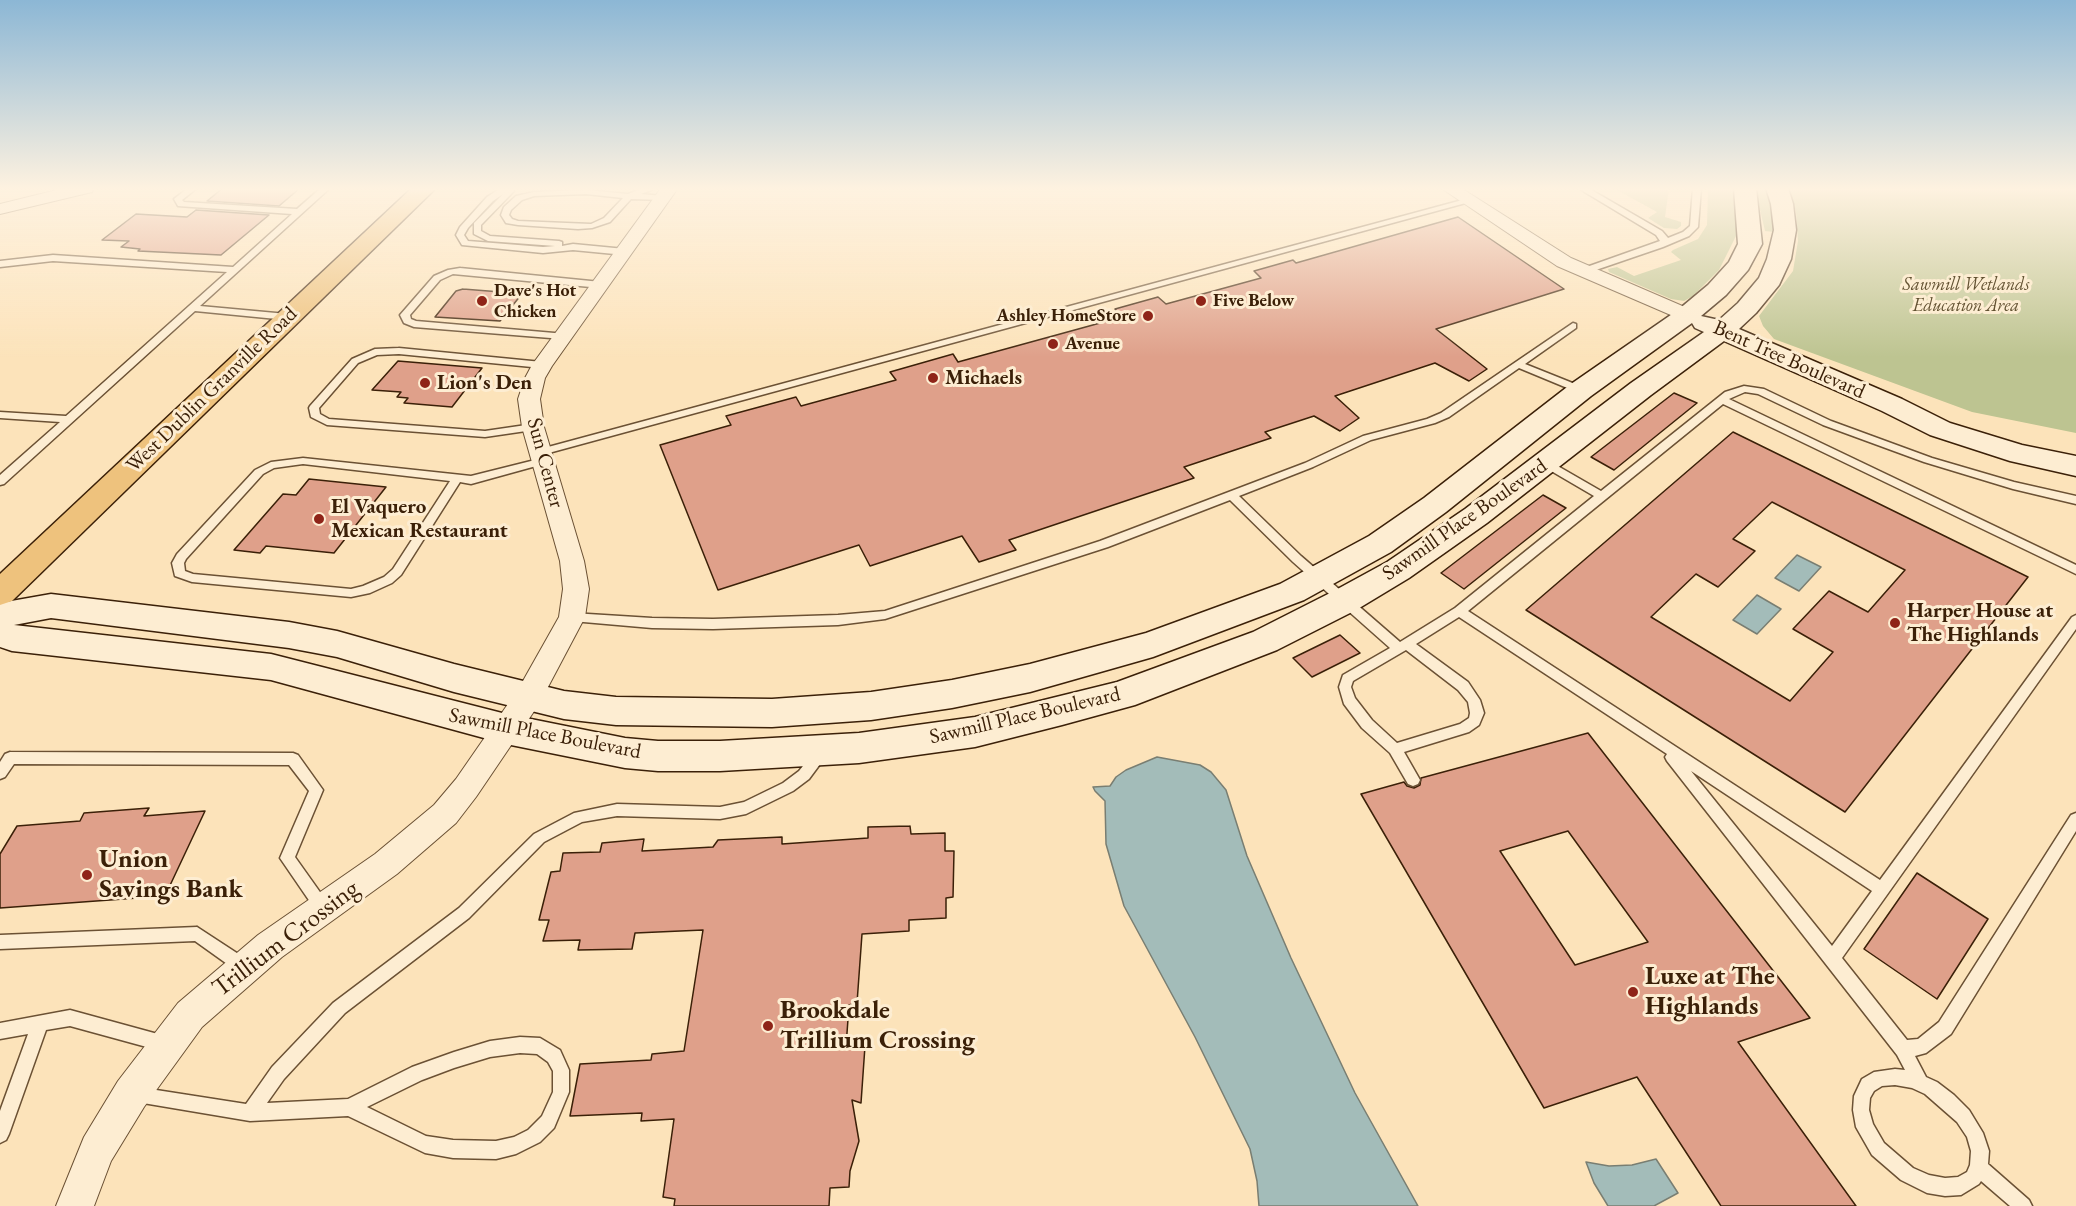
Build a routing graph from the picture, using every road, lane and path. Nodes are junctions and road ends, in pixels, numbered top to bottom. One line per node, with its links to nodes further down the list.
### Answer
1 (262, 244): 14 (lane)
2 (365, 244): 19 (main road, West Dublin Granville Road)
3 (471, 244): 11 (lane)
4 (559, 244): 11 (lane)
5 (630, 244): 12 (street, Sun Center)
6 (1312, 244): 32 (lane)
7 (1533, 244): 15 (street)
8 (1750, 244): 18 (street, Sawmill Place Boulevard)
9 (1782, 244): 21 (street, Sawmill Place Boulevard)
10 (1660, 245): 15 (lane)
11 (573, 248): 12 (lane)
12 (625, 252): 16 (street, Sun Center)
13 (0, 264): 14 (lane)
14 (233, 270): 17 (lane)
15 (1584, 271): 18 (street)
16 (601, 285): 22 (street, Sun Center); 22 (lane)
17 (191, 308): 19 (lane); 29 (lane)
18 (1687, 315): 21 (street, Bent Tree Boulevard); 25 (street, Sawmill Place Boulevard)
19 (287, 317): 42 (main road, West Dublin Granville Road)
20 (1572, 326): 23 (lane)
21 (1722, 331): 27 (street, Bent Tree Boulevard); 33 (street, Sawmill Place Boulevard)
22 (563, 336): 24 (street, Sun Center)
23 (1518, 363): 25 (lane); 37 (lane)
24 (542, 365): 30 (street, Sun Center); 30 (lane)
25 (1581, 390): 41 (street, Sawmill Place Boulevard)
26 (1722, 400): 38 (lane); 39 (lane); 40 (lane)
27 (1892, 405): 31 (street, Bent Tree Boulevard); 34 (street, Bent Tree Boulevard)
28 (0, 415): 29 (lane)
29 (69, 419): 36 (lane)
30 (533, 427): 32 (street, Sun Center)
31 (2076, 447)
32 (542, 457): 35 (lane); 45 (street, Sun Center)
33 (1545, 463): 38 (lane); 41 (street, Sawmill Place Boulevard)
34 (2076, 466)
35 (457, 478): 35 (lane)
36 (0, 481)
37 (1232, 495): 41 (lane); 45 (lane)
38 (1602, 495): 43 (lane)
39 (2076, 500)
40 (2076, 570)
41 (1331, 590): 48 (lane); 49 (street, Sawmill Place Boulevard); 53 (street, Sawmill Place Boulevard)
42 (0, 593)
43 (1459, 611): 48 (lane); 51 (lane)
44 (0, 615): 49 (street, Sawmill Place Boulevard)
45 (572, 617): 49 (street, Sun Center)
46 (2076, 620): 57 (lane)
47 (0, 633): 50 (street, Sawmill Place Boulevard)
48 (1403, 647): 52 (lane); 52 (lane)
49 (529, 696): 50 (street, Trillium Crossing)
50 (506, 729): 53 (street, Sawmill Place Boulevard); 58 (street, Trillium Crossing)
51 (1664, 746): 57 (lane); 60 (lane)
52 (1395, 749): 55 (lane)
53 (823, 751): 69 (lane)
54 (0, 773): 58 (lane)
55 (1413, 780)
56 (2076, 819): 65 (lane)
57 (1882, 889): 60 (lane)
58 (322, 908): 61 (street, Trillium Crossing)
59 (0, 942): 61 (lane)
60 (1833, 957): 65 (lane)
61 (243, 966): 64 (street, Trillium Crossing)
62 (40, 1024): 63 (lane); 64 (lane); 70 (lane)
63 (0, 1031)
64 (166, 1045): 67 (street, Trillium Crossing)
65 (1903, 1049): 66 (lane)
66 (1920, 1082): 71 (lane); 71 (lane)
67 (130, 1094): 69 (lane); 72 (street, Trillium Crossing)
68 (349, 1107): 68 (lane); 69 (lane)
69 (250, 1113)
70 (0, 1134)
71 (1979, 1168): 73 (lane)
72 (75, 1206)
73 (2023, 1206)

